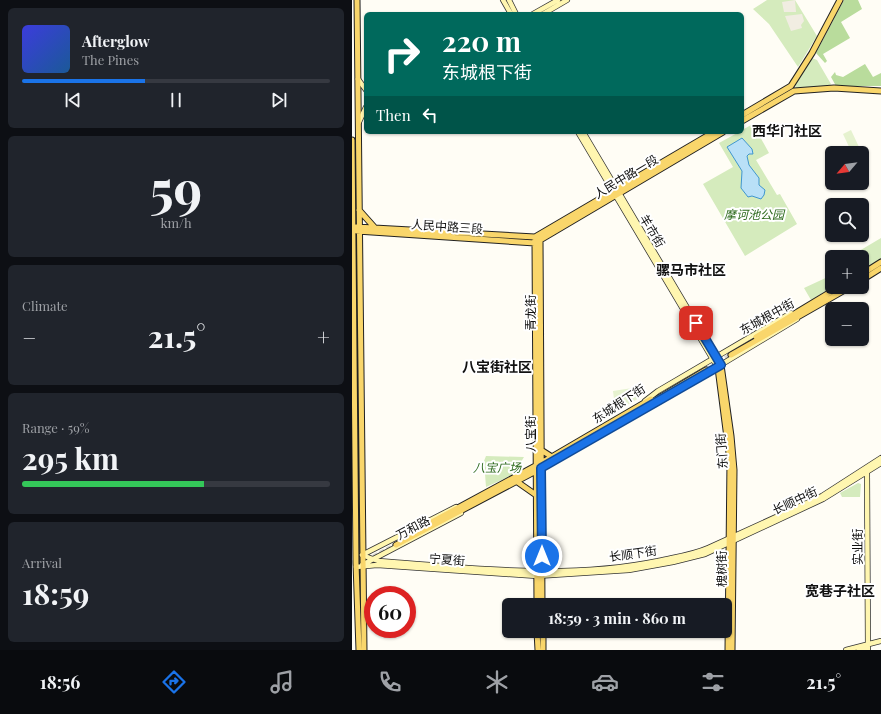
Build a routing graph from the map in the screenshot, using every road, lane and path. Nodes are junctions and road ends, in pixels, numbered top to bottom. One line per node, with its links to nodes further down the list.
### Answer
1 (357, 0): 11 (main road)
2 (503, 0): 7 (main road)
3 (509, 0): 8 (main road)
4 (558, 0): 9 (main road)
5 (567, 0): 10 (main road)
6 (840, 0): 12 (main road)
7 (510, 12)
8 (515, 12)
9 (537, 12)
10 (546, 12)
11 (357, 79): 13 (main road); 19 (main road)
12 (791, 86): 14 (main road); 17 (main road)
13 (364, 88)
14 (794, 91): 15 (main road); 18 (main road)
15 (881, 91)
16 (364, 111): 19 (main road)
17 (744, 114)
18 (744, 120)
19 (358, 123): 26 (main road)
20 (579, 134): 25 (main road)
21 (584, 134): 25 (main road)
22 (711, 134): 25 (main road, 人民中路一段)
23 (719, 134): 25 (main road, 人民中路一段)
24 (352, 140): 28 (main road)
25 (615, 193): 30 (main road, 人民中路一段); 38 (main road, 羊市街)
26 (359, 210): 27 (main road); 29 (main road)
27 (375, 228): 29 (main road, 人民中路三段); 30 (main road, 人民中路三段)
28 (352, 229): 29 (main road, 人民中路三段); 55 (main road)
29 (359, 229): 30 (main road, 人民中路三段); 54 (main road)
30 (538, 238): 41 (main road, 青龙街)
31 (881, 262): 33 (main road)
32 (881, 268): 34 (main road)
33 (869, 270)
34 (869, 276)
35 (831, 295): 36 (main road, 东城根中街)
36 (802, 312): 37 (main road); 38 (main road, 东城根中街); 39 (main road, 东城根中街)
37 (731, 354)
38 (714, 358): 39 (main road, 羊市街); 42 (main road, 东城根下街)
39 (719, 366): 42 (main road, 东城根下街); 52 (main road, 东门街)
40 (705, 369): 42 (main road)
41 (538, 393): 43 (main road, 八宝街); 47 (main road, 八宝街)
42 (640, 408): 44 (main road, 东城根下街); 47 (main road, 东城根下街)
43 (541, 450): 44 (main road); 47 (main road, 八宝街)
44 (552, 457): 47 (main road, 东城根下街)
45 (881, 458): 48 (main road)
46 (881, 463): 48 (main road)
47 (538, 467): 49 (main road, 万和路); 50 (main road, 八宝街); 51 (main road, 万和路); 59 (main road, 八宝街)
48 (867, 469): 52 (main road, 长顺中街); 65 (main road, 实业街)
49 (516, 481): 50 (main road); 51 (main road, 万和路)
50 (536, 495): 59 (main road, 八宝街)
51 (470, 504): 53 (main road, 万和路); 54 (main road, 万和路); 56 (main road, 万和路)
52 (730, 540): 59 (main road, 长顺下街); 70 (main road, 槐树街); 71 (main road, 槐树街)
53 (395, 543)
54 (362, 555): 55 (main road); 56 (main road, 宁夏街); 57 (main road)
55 (354, 557): 58 (main road)
56 (373, 560): 57 (main road, 万和路); 59 (main road, 宁夏街)
57 (362, 565): 58 (main road); 59 (main road, 宁夏街); 67 (main road)
58 (355, 566): 66 (main road)
59 (539, 574): 60 (main road); 61 (main road)
60 (537, 598)
61 (541, 598)
62 (537, 638): 68 (main road)
63 (543, 638): 69 (main road)
64 (881, 641): 65 (main road)
65 (868, 648): 72 (main road); 73 (main road)
66 (359, 650)
67 (364, 650)
68 (538, 650)
69 (543, 650)
70 (728, 650)
71 (732, 650)
72 (846, 650)
73 (859, 650)

